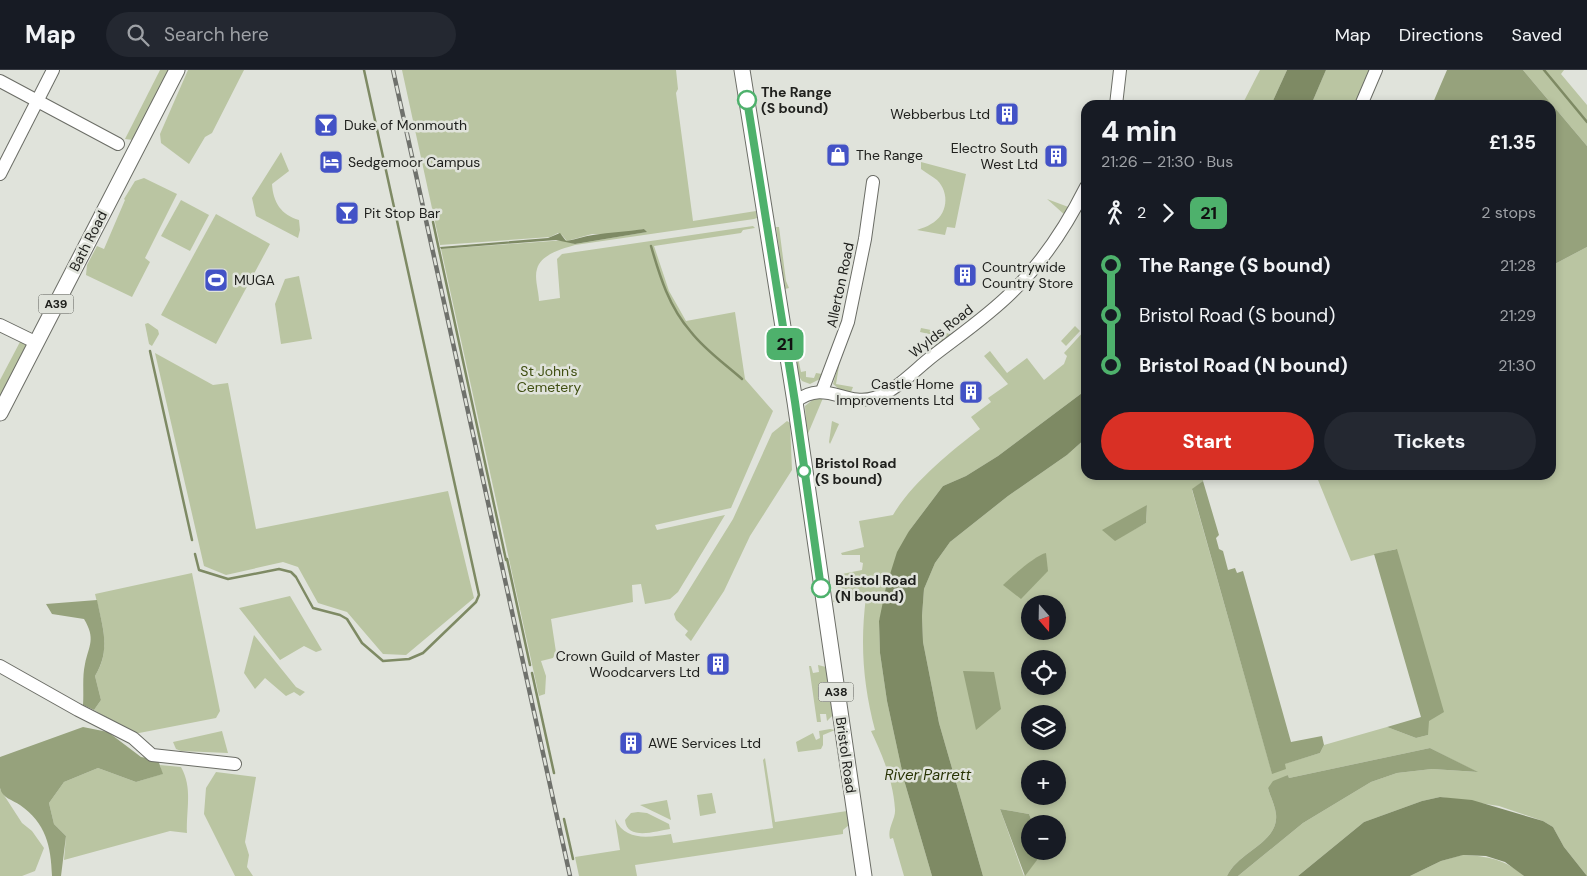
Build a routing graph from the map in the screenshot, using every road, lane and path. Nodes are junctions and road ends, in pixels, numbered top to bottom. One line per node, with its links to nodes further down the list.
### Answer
1 (53, 70): 7 (street)
2 (177, 70): 15 (main road, Bath Road / A39)
3 (742, 70): 17 (main road, Bristol Road / A38)
4 (1120, 70): 8 (street)
5 (1376, 70): 9 (street)
6 (0, 80): 7 (street)
7 (38, 100): 10 (street); 11 (street)
8 (1117, 100)
9 (1363, 100)
10 (118, 144)
11 (0, 174)
12 (873, 182): 16 (street, Allerton Road)
13 (1081, 196): 16 (street, Wylds Road)
14 (0, 325): 15 (street)
15 (37, 343): 18 (main road, Bath Road / A39)
16 (822, 391): 17 (street)
17 (795, 402): 21 (main road, Bristol Road / A38)
18 (0, 413)
19 (0, 666): 20 (street)
20 (234, 764)
21 (864, 876)

